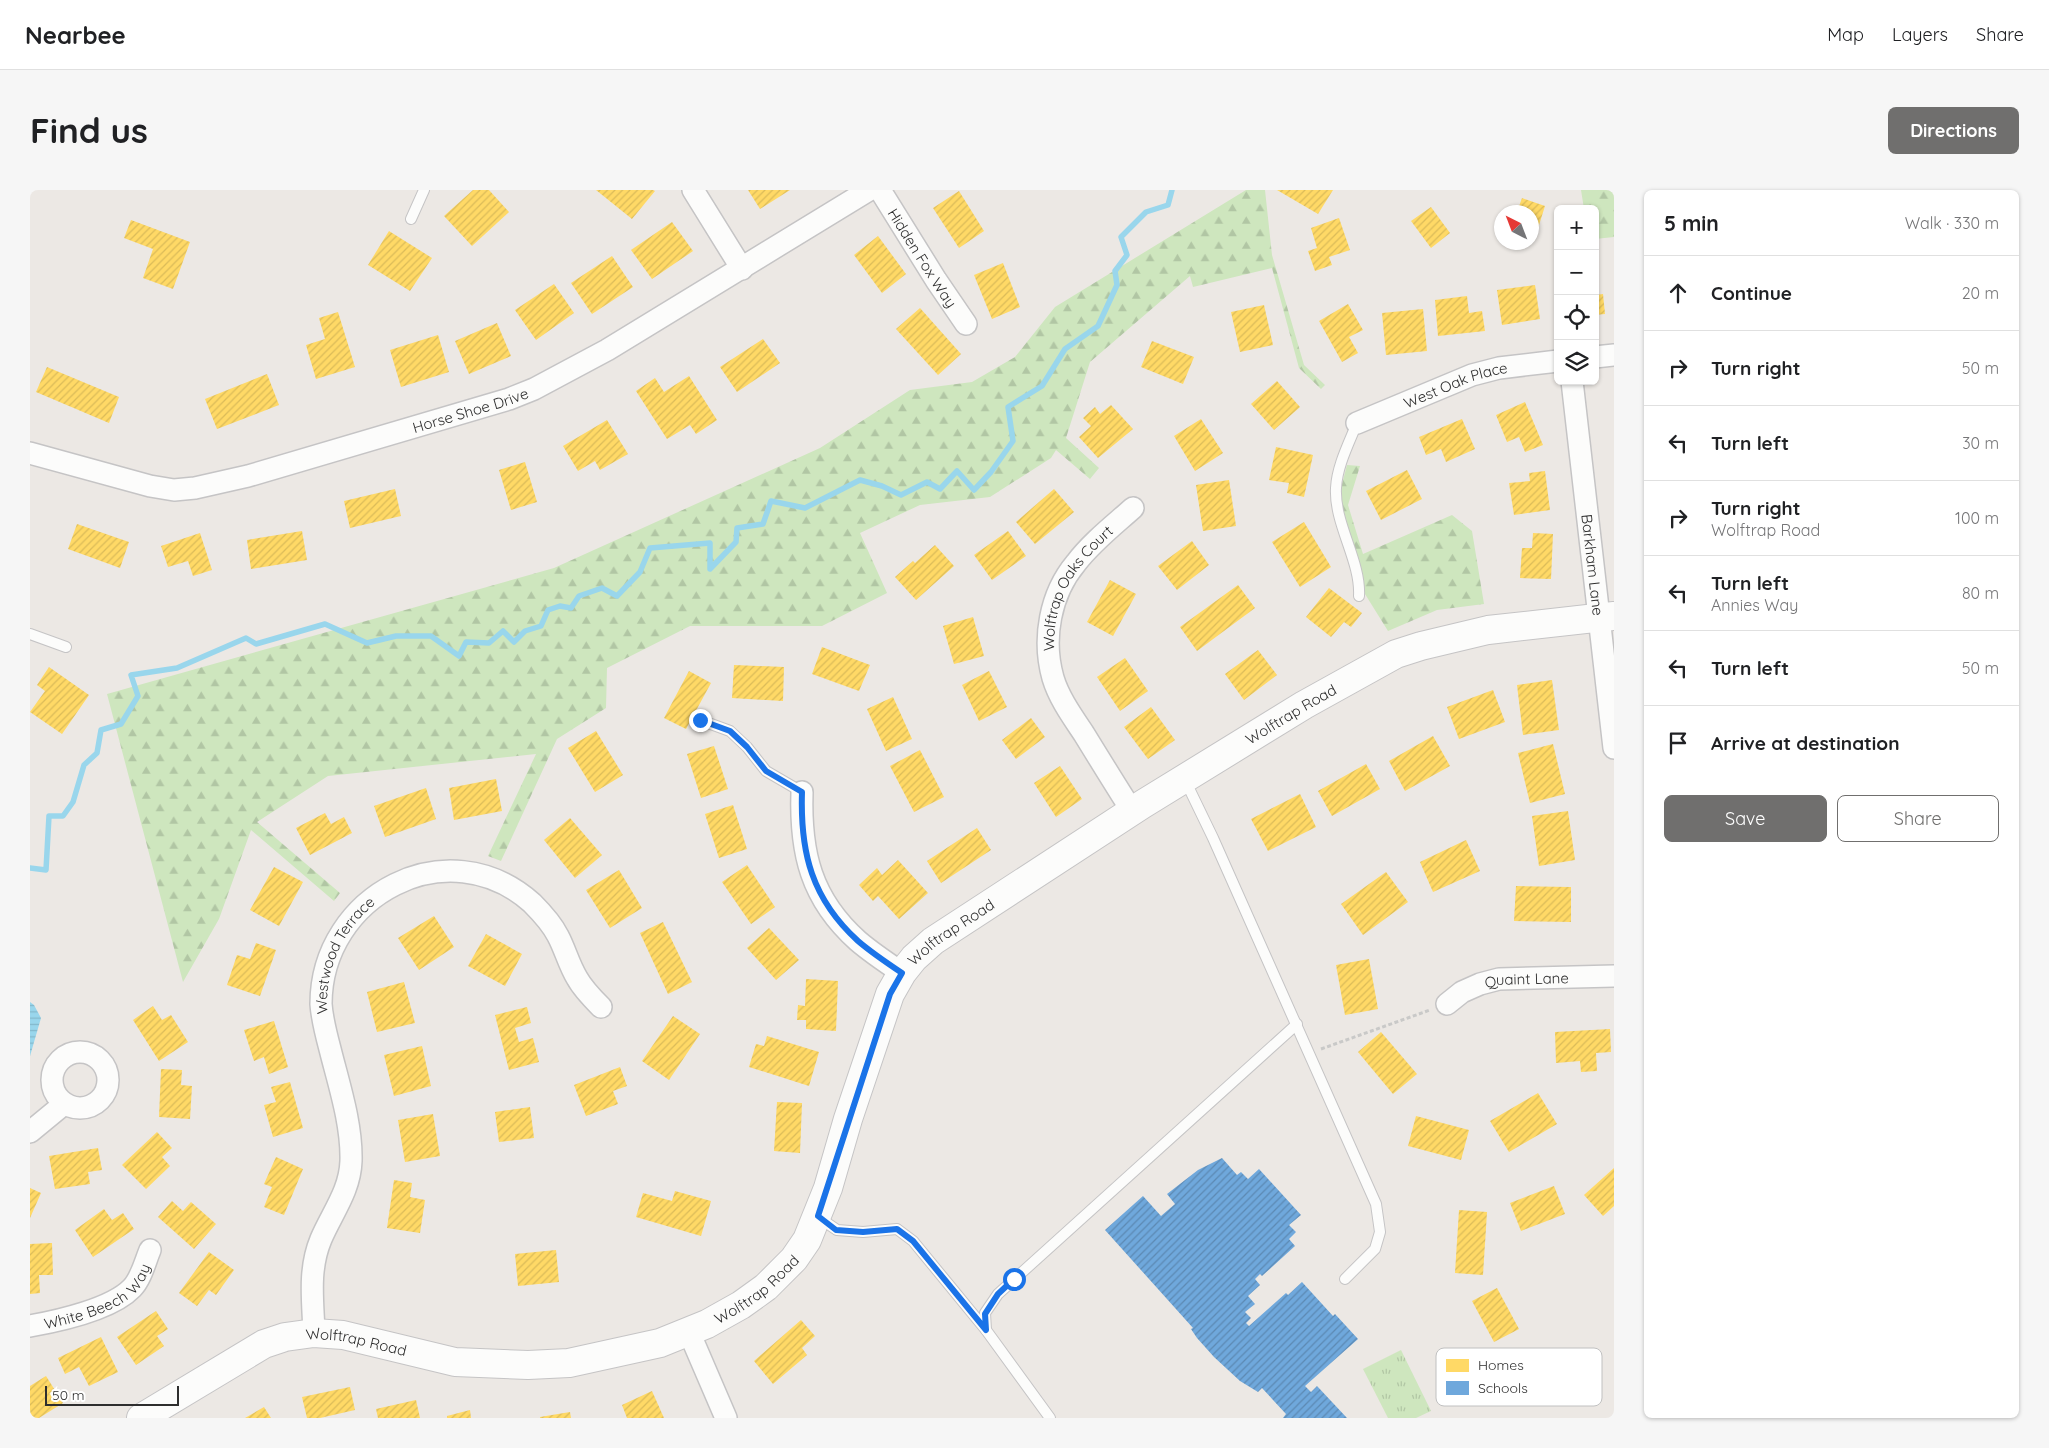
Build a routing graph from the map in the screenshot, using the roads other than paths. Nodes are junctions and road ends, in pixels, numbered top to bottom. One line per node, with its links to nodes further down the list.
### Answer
1 (424, 190): 5 (lane)
2 (693, 190): 6 (street)
3 (869, 190): 6 (street, Horse Shoe Drive)
4 (880, 190): 7 (street, Hidden Fox Way)
5 (411, 218)
6 (742, 269): 13 (street, Horse Shoe Drive)
7 (966, 324)
8 (1614, 355): 9 (street)
9 (1599, 357)
10 (1554, 361): 12 (street, West Oak Place)
11 (1573, 385): 16 (street, Barkham Lane)
12 (1357, 423): 15 (lane)
13 (30, 453)
14 (1133, 508): 23 (street, Wolftrap Oaks Court)
15 (1359, 596)
16 (1607, 617): 20 (street, Barkham Lane); 21 (street, Wolftrap Road)
17 (30, 634): 18 (lane)
18 (66, 648)
19 (700, 720): 22 (lane)
20 (1614, 748)
21 (1185, 780): 23 (street, Wolftrap Road); 28 (lane)
22 (802, 792): 24 (street)
23 (1132, 811): 24 (street, Wolftrap Road)
24 (902, 973): 31 (street, Wolftrap Road)
25 (1614, 976): 26 (street, Quaint Lane)
26 (1447, 1004)
27 (601, 1007): 37 (street, Westwood Terrace)
28 (1297, 1024): 33 (lane); 35 (lane)
29 (64, 1104): 30 (street)
30 (30, 1132)
31 (818, 1216): 35 (lane); 36 (street, Wolftrap Road)
32 (150, 1250): 34 (street, White Beech Way)
33 (1344, 1279)
34 (30, 1326)
35 (986, 1330): 40 (lane)
36 (689, 1332): 37 (street, Wolftrap Road); 39 (street)
37 (314, 1333): 38 (street, Wolftrap Road)
38 (141, 1418)
39 (726, 1418)
40 (1050, 1418)

